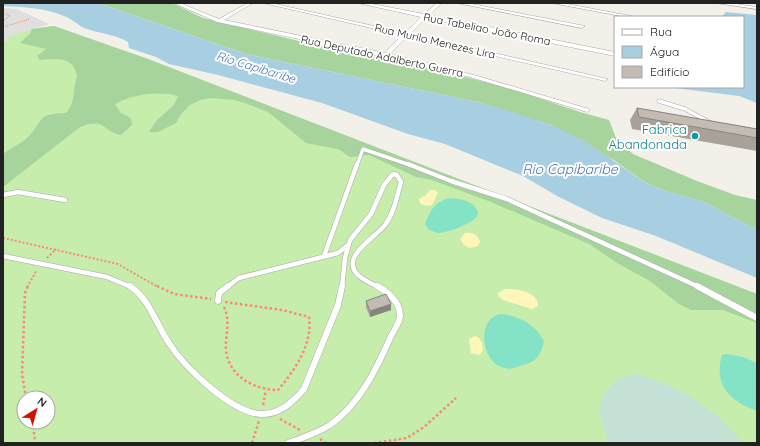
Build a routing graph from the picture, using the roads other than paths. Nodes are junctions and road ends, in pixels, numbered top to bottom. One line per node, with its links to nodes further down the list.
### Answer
1 (176, 3): 12 (street, Rua Deputado Adalberto Guerra)
2 (250, 3): 12 (street)
3 (265, 3): 14 (street, Rua Murilo Menezes Lira)
4 (360, 3): 10 (street, Rua Tabeliao João Roma)
5 (440, 3): 10 (street)
6 (459, 3): 13 (street)
7 (554, 3): 11 (street)
8 (718, 3): 9 (street)
9 (757, 8)
10 (425, 16): 14 (street); 15 (street, Rua Tabeliao João Roma)
11 (628, 16)
12 (219, 20): 16 (street, Rua Deputado Adalberto Guerra)
13 (582, 26)
14 (406, 34): 16 (street); 17 (street, Rua Murilo Menezes Lira)
15 (614, 54)
16 (386, 55): 19 (street, Rua Deputado Adalberto Guerra)
17 (605, 79)
18 (659, 101): 20 (lane)
19 (587, 110)
20 (718, 126)
21 (3, 195): 22 (lane)
22 (65, 200)
23 (348, 245): 24 (lane); 25 (lane); 28 (lane)
24 (3, 256)
25 (324, 256): 26 (lane); 27 (lane)
26 (218, 301)
27 (757, 318)
28 (288, 443)

